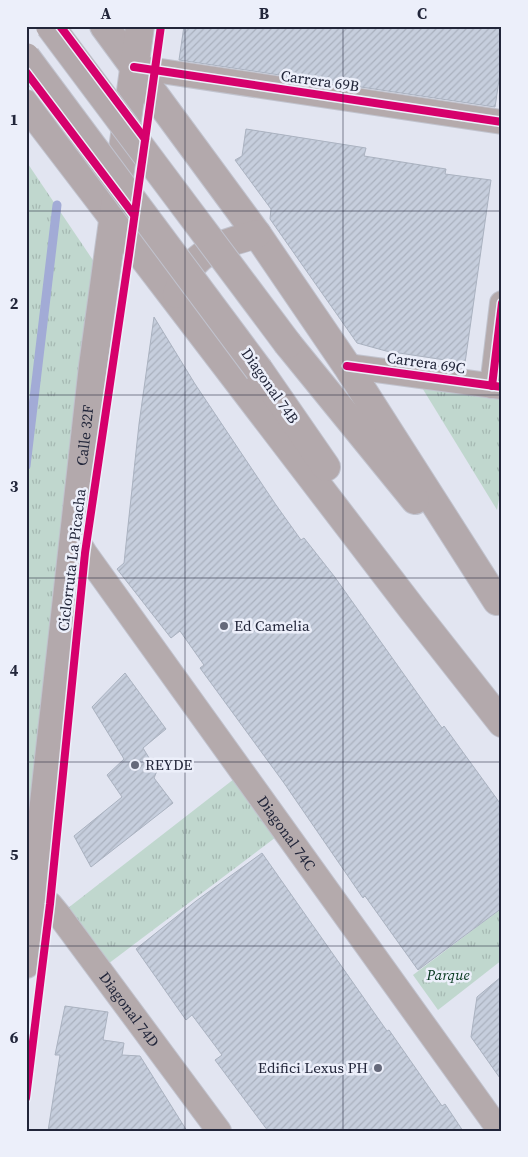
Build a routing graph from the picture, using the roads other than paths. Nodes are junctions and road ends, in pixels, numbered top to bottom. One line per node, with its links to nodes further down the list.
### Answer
1 (50, 26): 17 (main road, bridge)
2 (104, 26): 5 (main road)
3 (140, 26): 5 (main road, Calle 32F)
4 (26, 57): 18 (main road, Diagonal 74B, bridge)
5 (134, 67): 7 (street, Carrera 69B); 8 (main road, Calle 32F); 11 (main road)
6 (26, 104): 9 (main road)
7 (502, 122)
8 (126, 129): 9 (main road); 10 (main road, Calle 32F)
9 (73, 165): 10 (main road)
10 (114, 218): 12 (main road); 16 (main road, Calle 32F)
11 (257, 234): 12 (main road); 14 (main road)
12 (176, 299): 18 (main road)
13 (502, 303): 15 (street)
14 (347, 366): 15 (street, Carrera 69C); 17 (main road)
15 (497, 386)
16 (74, 535): 19 (main road, Calle 32F); 22 (street, Diagonal 74C)
17 (500, 605)
18 (502, 723)
19 (35, 894): 20 (main road, Calle 32F); 21 (street, Diagonal 74D)
20 (26, 964)
21 (219, 1131)
22 (500, 1131)

